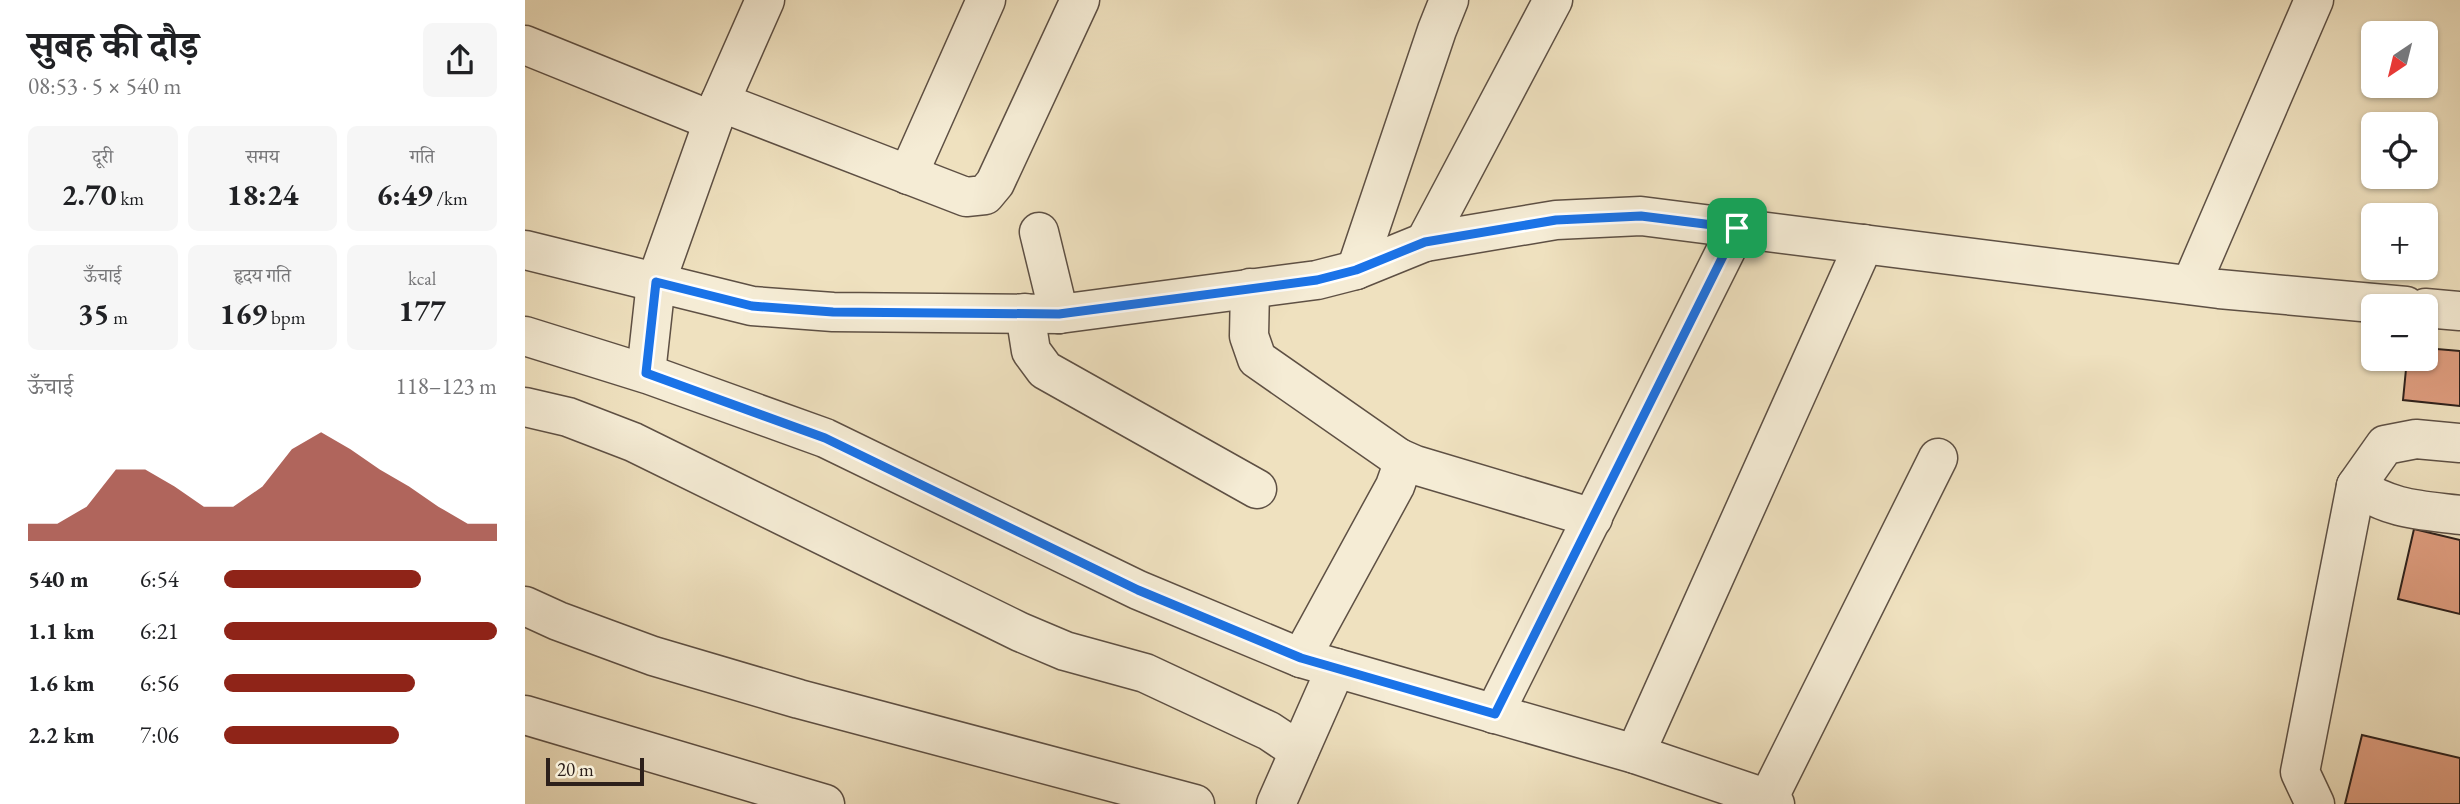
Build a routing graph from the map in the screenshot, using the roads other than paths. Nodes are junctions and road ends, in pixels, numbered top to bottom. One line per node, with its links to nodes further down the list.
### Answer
1 (765, 0): 8 (street)
2 (986, 0): 9 (street)
3 (1080, 0): 9 (street)
4 (1449, 0): 15 (street)
5 (1553, 0): 12 (street)
6 (2313, 0): 17 (street)
7 (525, 45): 8 (street)
8 (716, 111): 9 (street); 16 (street)
9 (908, 175)
10 (1737, 228): 12 (street); 13 (street); 32 (street)
11 (1039, 232): 22 (street)
12 (1425, 242): 15 (street)
13 (1864, 244): 17 (street); 38 (street)
14 (525, 250): 16 (street)
15 (1356, 270): 18 (street)
16 (656, 282): 22 (street); 24 (street)
17 (2192, 285): 19 (street)
18 (1250, 288): 22 (street); 27 (street)
19 (2361, 302)
20 (2438, 309): 21 (street)
21 (2460, 311)
22 (1042, 313): 30 (street)
23 (525, 336): 24 (street)
24 (646, 373): 34 (street)
25 (525, 407): 37 (street)
26 (2460, 443): 29 (street)
27 (1399, 458): 32 (street); 34 (street)
28 (1938, 458): 39 (street)
29 (2356, 486): 31 (street); 43 (street)
30 (1257, 489)
31 (2460, 515)
32 (1593, 517): 35 (street)
33 (525, 606): 41 (street)
34 (1318, 663): 35 (street); 37 (street)
35 (1495, 714): 38 (street)
36 (525, 715): 40 (street)
37 (1299, 751): 42 (street)
38 (1635, 754): 39 (street)
39 (1771, 802)
40 (825, 804)
41 (1195, 804)
42 (1276, 804)
43 (2315, 804)

